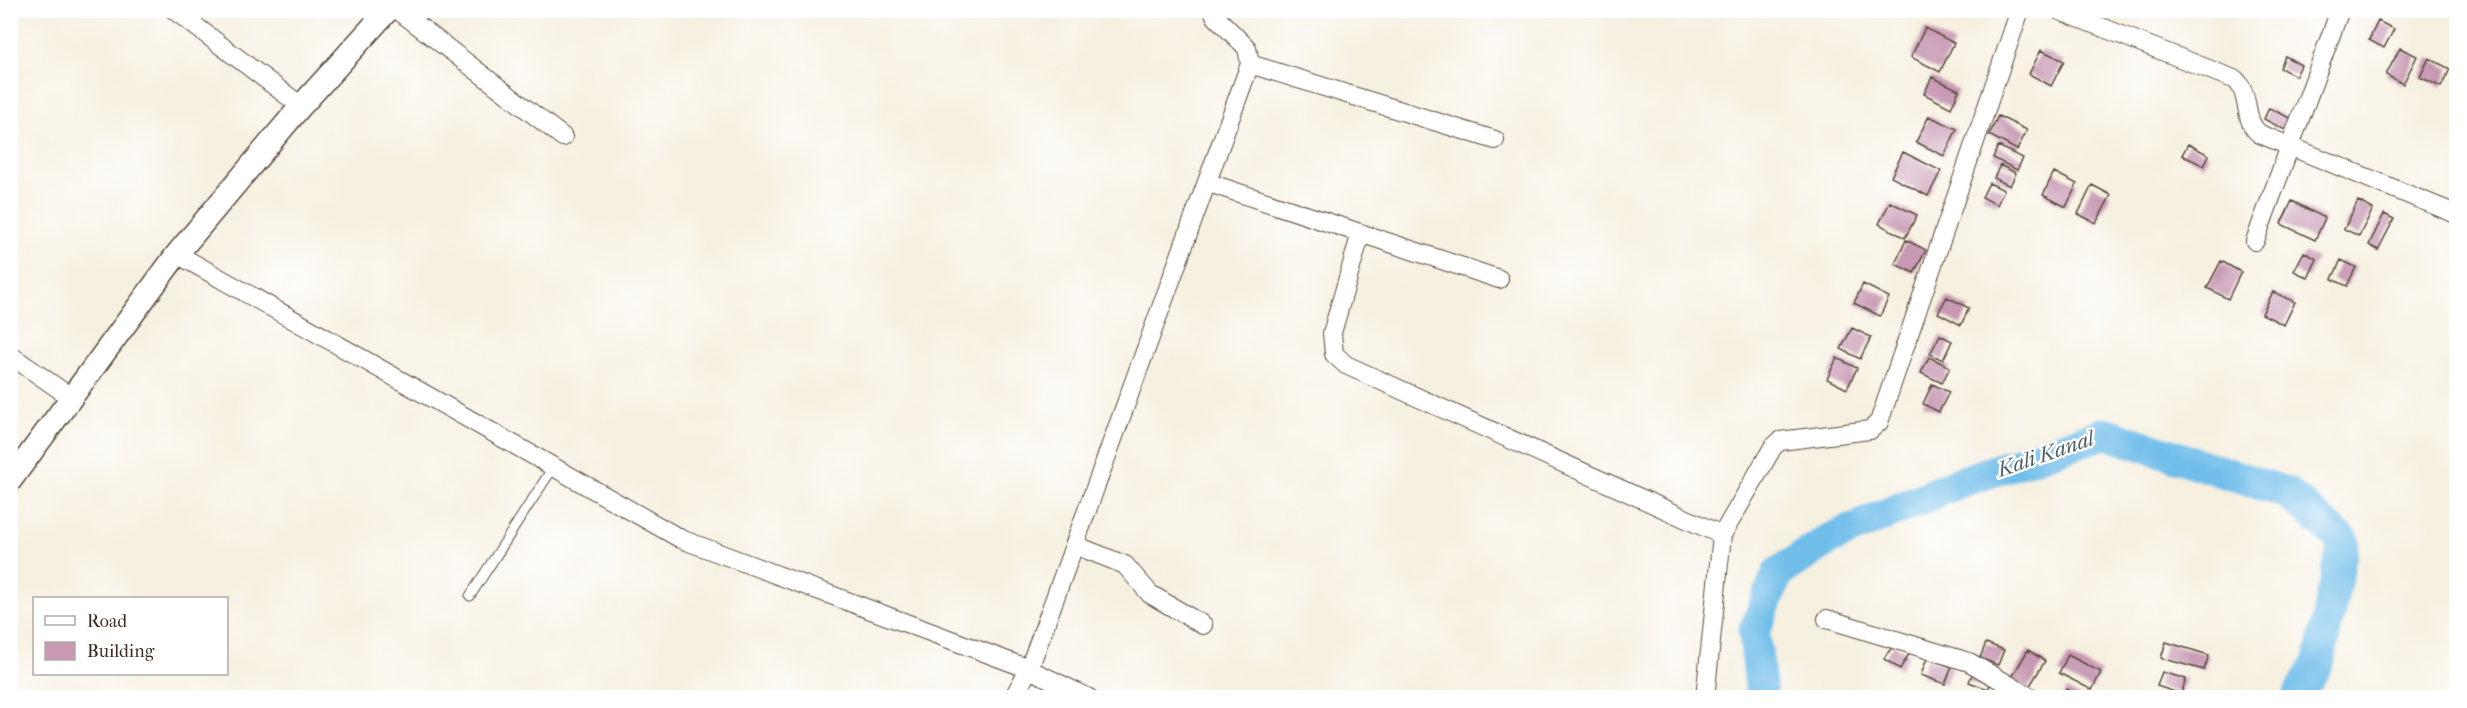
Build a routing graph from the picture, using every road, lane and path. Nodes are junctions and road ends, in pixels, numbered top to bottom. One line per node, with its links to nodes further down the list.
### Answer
1 (174, 10): 9 (street)
2 (388, 10): 9 (street)
3 (398, 10): 10 (street)
4 (1213, 10): 8 (street)
5 (2020, 10): 23 (street)
6 (2058, 10): 12 (street)
7 (2340, 10): 12 (street)
8 (1250, 64): 11 (street); 13 (street)
9 (301, 106): 17 (street)
10 (563, 137)
11 (1495, 140)
12 (2291, 146): 14 (street); 16 (street)
13 (1209, 183): 15 (street); 24 (street)
14 (2457, 214)
15 (1361, 233): 18 (street); 23 (street)
16 (2255, 241)
17 (177, 254): 20 (street); 21 (street)
18 (1499, 279)
19 (10, 355): 20 (street)
20 (72, 398): 22 (street)
21 (554, 466): 25 (lane); 28 (street)
22 (10, 481)
23 (1722, 535): 31 (street)
24 (1075, 545): 27 (street); 28 (street)
25 (470, 596)
26 (1827, 619): 32 (street)
27 (1203, 625)
28 (1029, 669): 29 (street); 30 (street)
29 (1013, 698)
30 (1089, 698)
31 (1705, 698)
32 (2032, 698)

